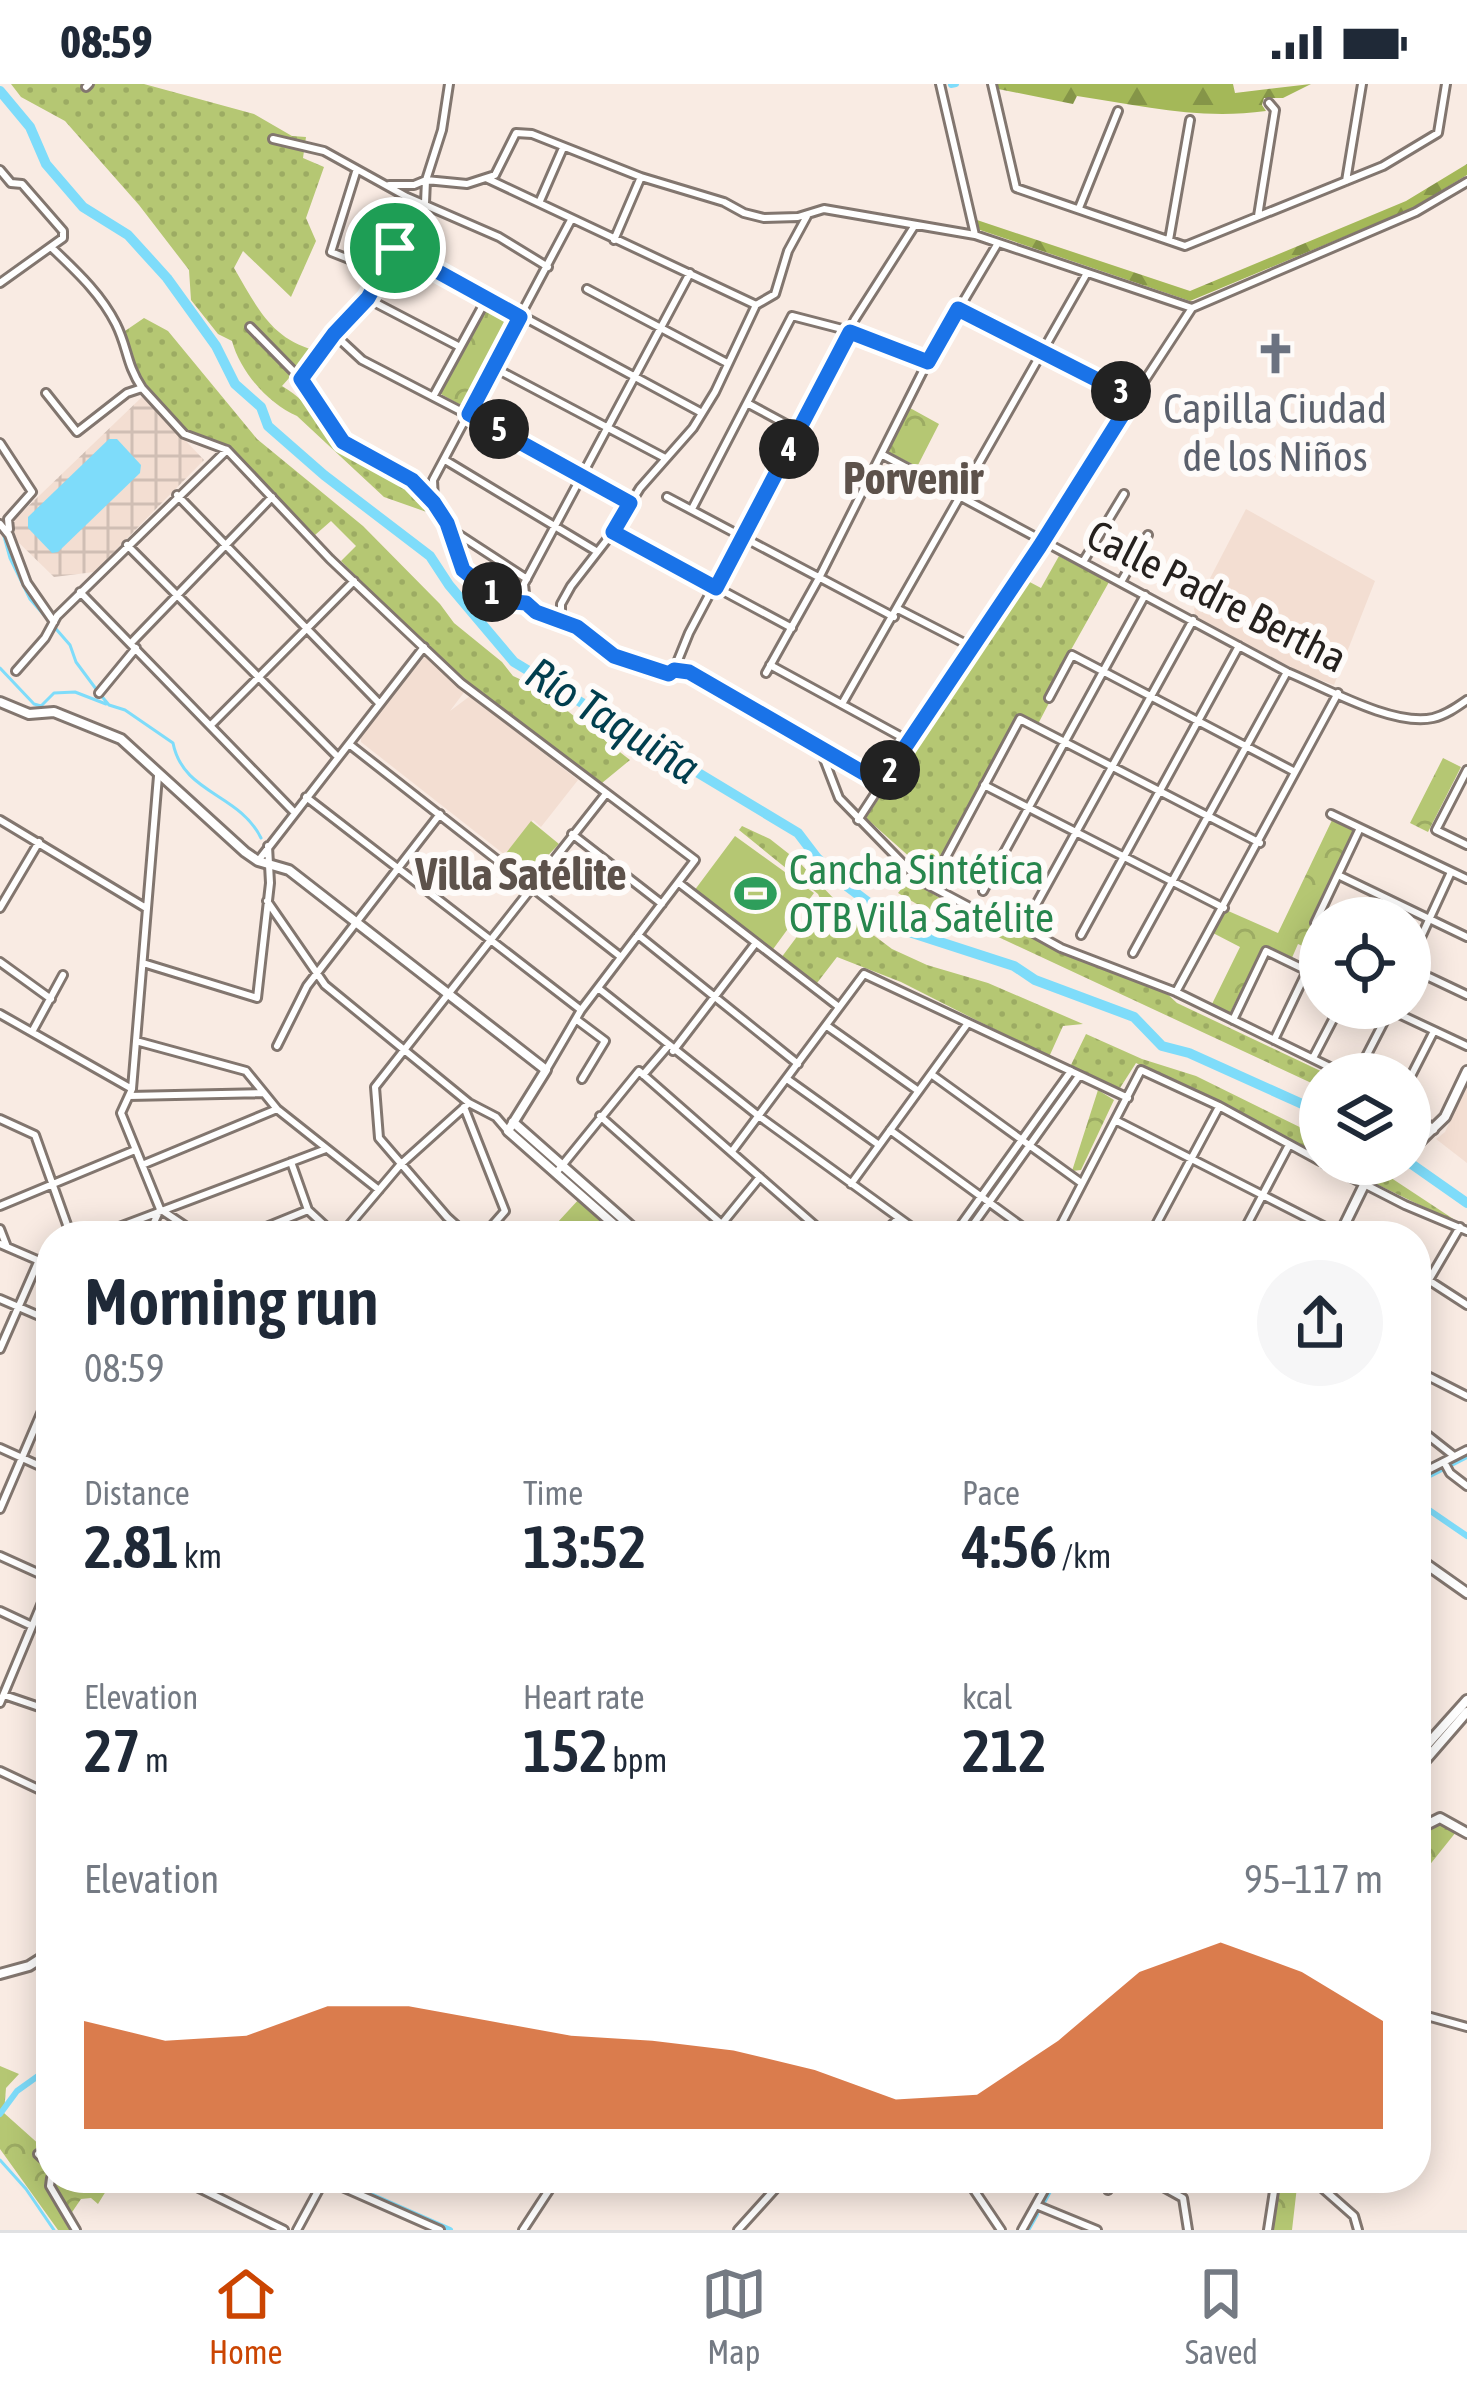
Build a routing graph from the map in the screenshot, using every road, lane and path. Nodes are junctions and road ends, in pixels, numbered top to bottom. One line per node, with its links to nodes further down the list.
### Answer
1 (449, 84): 15 (street)
2 (940, 84): 26 (street)
3 (992, 84): 21 (street)
4 (1362, 84): 16 (street)
5 (1446, 84): 16 (street)
6 (1269, 103): 23 (street)
7 (1118, 111): 21 (street)
8 (1190, 120): 28 (street)
9 (273, 139): 12 (street)
10 (563, 148): 13 (street); 14 (street); 20 (street)
11 (0, 170): 30 (street)
12 (356, 172): 18 (street); 33 (street)
13 (483, 176): 15 (street); 20 (street)
14 (641, 178): 22 (street); 27 (street)
15 (426, 180): 18 (street); 19 (street)
16 (1346, 182): 23 (street)
17 (1467, 182): 41 (street)
18 (389, 185): 19 (street)
19 (425, 203): 31 (street); 32 (street)
20 (539, 203): 24 (street)
21 (1078, 208): 28 (street)
22 (808, 215): 25 (street); 40 (street)
23 (1258, 216): 28 (street)
24 (572, 220): 27 (street); 32 (street)
25 (915, 225): 26 (street); 46 (street)
26 (975, 235): 29 (street)
27 (614, 240): 35 (street)
28 (1169, 240)
29 (998, 244): 34 (street); 42 (street)
30 (52, 248): 36 (street); 55 (street)
31 (395, 248): 33 (street); 39 (street)
32 (548, 267): 43 (street)
33 (382, 272): 38 (street)
34 (1087, 272): 41 (street); 49 (street)
35 (690, 273): 40 (street); 45 (street)
36 (0, 283)
37 (587, 289): 45 (street)
38 (368, 298): 47 (street); 48 (street)
39 (488, 298): 43 (street); 48 (street)
40 (756, 305): 51 (street)
41 (1192, 308): 58 (street)
42 (958, 309): 49 (street); 50 (street)
43 (520, 317): 52 (street); 53 (street)
44 (250, 328): 54 (street)
45 (663, 328): 51 (street); 53 (street)
46 (850, 332): 50 (street); 59 (street); 63 (street)
47 (334, 334): 54 (street); 57 (street)
48 (460, 346): 57 (street)
49 (1042, 353): 58 (street); 74 (street)
50 (928, 362): 66 (street)
51 (728, 363): 60 (street)
52 (491, 366): 61 (street); 62 (street)
53 (636, 376): 60 (street); 62 (street)
54 (301, 379): 75 (street)
55 (142, 388): 56 (street); 65 (street)
56 (46, 393)
57 (434, 395): 61 (street)
58 (1133, 398): 85 (street)
59 (747, 403): 63 (street); 77 (street)
60 (702, 413): 67 (street)
61 (469, 414): 68 (street); 69 (street)
62 (609, 428): 67 (street); 69 (street)
63 (798, 431): 84 (street)
64 (0, 443): 82 (street)
65 (227, 450): 71 (street); 72 (street)
66 (883, 455): 74 (street, Calle Padre Bertha); 90 (street)
67 (665, 458): 76 (street)
68 (445, 460): 75 (street); 80 (street)
69 (584, 475): 76 (street); 80 (street)
70 (1124, 494): 89 (street)
71 (177, 495): 86 (street); 87 (street)
72 (272, 497): 87 (street); 92 (street)
73 (667, 497): 77 (street)
74 (961, 498): 85 (street, Calle Padre Bertha); 99 (street)
75 (434, 503): 78 (street)
76 (630, 503): 81 (street)
77 (692, 509): 84 (street)
78 (447, 523): 91 (street); 98 (street)
79 (0, 524): 82 (street)
80 (557, 527): 88 (street); 91 (street)
81 (613, 532): 88 (street); 94 (street)
82 (9, 535): 102 (street)
83 (1148, 536): 93 (street)
84 (742, 537): 90 (street); 94 (street)
85 (1043, 540): 89 (street, Calle Padre Bertha); 108 (street)
86 (127, 545): 95 (street); 96 (street)
87 (225, 545): 96 (street); 103 (street)
88 (597, 552): 100 (street)
89 (1083, 562): 93 (street, Calle Padre Bertha)
90 (819, 578): 99 (street); 104 (street)
91 (527, 579): 98 (street)
92 (354, 581): 103 (street); 107 (street)
93 (1120, 582): 97 (street, Calle Padre Bertha)
94 (716, 588): 104 (street); 110 (street)
95 (80, 592): 102 (street); 105 (street)
96 (178, 593): 105 (street); 113 (street)
97 (1145, 595): 101 (street, Calle Padre Bertha); 111 (street)
98 (526, 603): 100 (street)
99 (896, 613): 108 (street); 121 (street)
100 (561, 620): 110 (street)
101 (1192, 620): 106 (street, Calle Padre Bertha); 116 (street)
102 (54, 622): 109 (street)
103 (305, 628): 113 (street); 120 (street)
104 (791, 628): 121 (street)
105 (134, 646): 114 (street); 123 (street)
106 (1239, 646): 112 (street, Calle Padre Bertha); 122 (street)
107 (424, 647): 120 (street); 137 (street)
108 (972, 647): 124 (street)
109 (16, 670)
110 (674, 670): 127 (street)
111 (1102, 672): 116 (street); 117 (street); 125 (street)
112 (1287, 672): 115 (street, Calle Padre Bertha); 128 (street)
113 (257, 677): 123 (street); 129 (street)
114 (98, 693)
115 (1338, 693): 118 (street, Calle Padre Bertha); 132 (street)
116 (1151, 697): 122 (street); 130 (street)
117 (1048, 698)
118 (1467, 700)
119 (0, 702): 133 (street)
120 (379, 702): 126 (street)
121 (842, 704): 124 (street)
122 (1199, 722): 128 (street); 136 (street)
123 (211, 725): 140 (street)
124 (909, 742): 134 (street)
125 (1065, 742): 130 (street); 135 (street); 139 (street)
126 (349, 744): 129 (street); 141 (street)
127 (818, 746): 134 (street); 145 (street)
128 (1246, 747): 132 (street); 143 (street)
129 (338, 757): 138 (street)
130 (1112, 768): 136 (street); 147 (street)
131 (1467, 770): 151 (street)
132 (1295, 772): 150 (street)
133 (158, 776): 154 (street); 170 (street)
134 (881, 783): 145 (street)
135 (984, 785): 139 (street); 158 (street)
136 (1161, 793): 143 (street); 153 (street)
137 (605, 795): 148 (street); 161 (street)
138 (306, 797): 140 (street); 156 (street)
139 (1027, 807): 147 (street); 164 (street)
140 (294, 812): 152 (street)
141 (440, 814): 156 (street); 163 (street)
142 (1331, 814): 146 (street)
143 (1208, 818): 150 (street); 162 (street)
144 (0, 820): 149 (street)
145 (858, 820): 191 (street)
146 (1360, 828): 157 (street); 159 (street)
147 (1074, 832): 153 (street); 172 (street)
148 (572, 834): 163 (street); 168 (street)
149 (40, 842): 169 (street); 170 (street)
150 (1260, 842): 171 (street)
151 (1467, 845)
152 (268, 846): 154 (street); 155 (street)
153 (1123, 858): 162 (street); 177 (street)
154 (258, 861): 155 (street)
155 (271, 866): 167 (street); 175 (street)
156 (398, 870): 175 (street); 179 (street)
157 (1451, 872): 160 (street); 173 (street)
158 (937, 874)
159 (1337, 875): 165 (street); 166 (street)
160 (1467, 879)
161 (679, 883): 168 (street); 180 (street)
162 (1172, 883): 171 (street); 181 (street)
163 (532, 887): 179 (street); 182 (street)
164 (983, 891)
165 (1327, 897)
166 (1384, 897)
167 (267, 901): 184 (street); 187 (street)
168 (662, 904): 176 (street)
169 (0, 908)
170 (146, 908): 184 (street)
171 (1224, 908): 191 (street)
172 (1032, 912)
173 (1431, 917)
174 (1431, 919): 178 (street)
175 (356, 920): 187 (street); 192 (street)
176 (638, 935): 182 (street); 195 (street)
177 (1082, 935)
178 (1467, 937)
179 (491, 942): 192 (street); 197 (street)
180 (755, 944): 195 (street); 196 (street)
181 (1133, 953)
182 (621, 957): 190 (street)
183 (0, 962): 194 (street)
184 (141, 963): 207 (street)
185 (1299, 967): 200 (street)
186 (63, 975): 194 (street)
187 (316, 975): 208 (street); 210 (street)
188 (1431, 975): 193 (street)
189 (1299, 985): 206 (street)
190 (598, 988): 197 (street); 211 (street)
191 (1176, 992): 200 (street)
192 (448, 994): 210 (street); 215 (street)
193 (1467, 995)
194 (51, 999): 205 (street)
195 (715, 999): 211 (street); 214 (street)
196 (839, 1007): 201 (street); 202 (street)
197 (581, 1010): 199 (street)
198 (0, 1014): 205 (street)
199 (576, 1019): 215 (street); 220 (street)
200 (1233, 1020): 206 (street)
201 (968, 1023): 217 (street); 218 (street)
202 (827, 1026): 214 (street); 222 (street)
203 (1430, 1029): 204 (street)
204 (1434, 1031): 209 (street); 213 (street)
205 (32, 1032): 223 (street)
206 (1274, 1040): 212 (street)
207 (136, 1041): 223 (street); 224 (street)
208 (277, 1046)
209 (1467, 1046)
210 (405, 1047): 226 (street); 248 (street)
211 (670, 1048): 219 (street); 230 (street)
212 (1301, 1053)
213 (1423, 1053)
214 (798, 1064): 221 (street)
215 (546, 1070): 233 (street)
216 (1467, 1071): 236 (street)
217 (1075, 1073): 225 (street); 238 (street)
218 (931, 1074): 222 (street); 238 (street)
219 (644, 1075): 229 (street); 243 (street)
220 (582, 1079)
221 (787, 1079): 230 (street); 239 (street)
222 (919, 1091): 235 (street)
223 (131, 1092): 224 (street); 242 (street)
224 (264, 1094): 228 (street)
225 (1128, 1098): 227 (street); 232 (street)
226 (466, 1105): 233 (street); 248 (street); 270 (street)
227 (1219, 1106): 240 (street); 245 (street)
228 (278, 1109): 241 (street); 247 (street)
229 (600, 1117): 249 (street); 273 (street)
230 (760, 1117): 243 (street); 253 (street)
231 (0, 1119): 252 (street)
232 (1116, 1120): 245 (street); 251 (street)
233 (511, 1126): 249 (street)
234 (1431, 1127): 236 (street)
235 (890, 1130): 239 (street); 257 (street)
236 (1434, 1130): 237 (street)
237 (1431, 1133)
238 (1027, 1143): 251 (street); 257 (street)
239 (879, 1145): 253 (street)
240 (1289, 1145): 244 (street); 256 (street)
241 (326, 1149): 246 (street); 255 (street)
242 (135, 1150): 247 (street); 252 (street)
243 (733, 1150): 250 (street)
244 (1299, 1150)
245 (1192, 1159): 256 (street); 282 (street)
246 (291, 1162): 259 (street); 260 (street)
247 (142, 1165): 259 (street)
248 (400, 1165): 255 (street); 269 (street)
249 (558, 1168): 271 (street); 272 (street)
250 (760, 1177): 274 (street); 275 (street)
251 (1080, 1182): 281 (street)
252 (53, 1184): 258 (street); 262 (street)
253 (851, 1184): 261 (street)
254 (1364, 1185): 285 (street); 287 (street)
255 (379, 1190): 268 (street)
256 (1262, 1197): 283 (street); 284 (street)
257 (986, 1200): 278 (street); 279 (street); 280 (street)
258 (0, 1206)
259 (160, 1209): 263 (street); 264 (street); 265 (street)
260 (308, 1210): 266 (street); 267 (street)
261 (899, 1218): 276 (street); 277 (street)
262 (66, 1221)
263 (131, 1221)
264 (155, 1221)
265 (178, 1221)
266 (281, 1221)
267 (321, 1221)
268 (351, 1221)
269 (454, 1221)
270 (496, 1221)
271 (611, 1221)
272 (623, 1221)
273 (717, 1221)
274 (725, 1221)
275 (810, 1221)
276 (896, 1221)
277 (903, 1221)
278 (967, 1221)
279 (974, 1221)
280 (1015, 1221)
281 (1062, 1221)
282 (1158, 1221)
283 (1249, 1221)
284 (1312, 1221)
285 (1347, 1221)
286 (0, 1229): 288 (street)
287 (1463, 1229): 291 (street)
288 (3, 1245): 289 (street)
289 (36, 1259)
290 (36, 1267): 295 (street)
291 (1431, 1274)
292 (1431, 1280): 294 (street)
293 (0, 1299): 295 (street)
294 (1467, 1305)
295 (19, 1307): 296 (street); 297 (street)
296 (36, 1314)
297 (0, 1349)
298 (1431, 1378): 299 (street)
299 (1467, 1396)
300 (36, 1424): 305 (street)
301 (1431, 1438): 304 (street)
302 (0, 1448): 305 (street)
303 (1467, 1450): 304 (street)
304 (1454, 1456): 306 (street)
305 (21, 1459): 307 (street); 310 (street)
306 (1444, 1462): 308 (street); 309 (street)
307 (36, 1465)
308 (1431, 1468)
309 (1467, 1486)
310 (0, 1509)
311 (0, 1556): 313 (street)
312 (1431, 1568): 314 (street)
313 (36, 1573)
314 (1467, 1593)
315 (0, 1612): 317 (street)
316 (36, 1616): 317 (street)
317 (32, 1626): 319 (street)
318 (0, 1669): 319 (street)
319 (12, 1674): 320 (street)
320 (2, 1699): 322 (street)
321 (1467, 1700): 324 (street)
322 (36, 1707)
323 (1467, 1712): 325 (street)
324 (1431, 1739)
325 (1431, 1754)
326 (0, 1771): 327 (street)
327 (36, 1788)
328 (1431, 1822): 329 (street)
329 (1467, 1832)
330 (36, 1962): 331 (street)
331 (0, 1974)
332 (1431, 2017): 333 (street)
333 (1467, 2027)
334 (54, 2193): 347 (street)
335 (207, 2193): 346 (street)
336 (317, 2193): 349 (street)
337 (357, 2193): 350 (street)
338 (547, 2193): 351 (street)
339 (771, 2193): 352 (street)
340 (976, 2193): 353 (street)
341 (1043, 2193): 345 (street)
342 (1174, 2193): 356 (street)
343 (1274, 2193): 357 (street)
344 (1325, 2193): 358 (street)
345 (1036, 2205): 354 (street); 355 (street)
346 (271, 2227): 348 (street)
347 (76, 2230)
348 (284, 2230)
349 (297, 2230)
350 (440, 2230)
351 (524, 2230)
352 (738, 2230)
353 (1000, 2230)
354 (1022, 2230)
355 (1097, 2230)
356 (1188, 2230)
357 (1268, 2230)
358 (1358, 2230)

